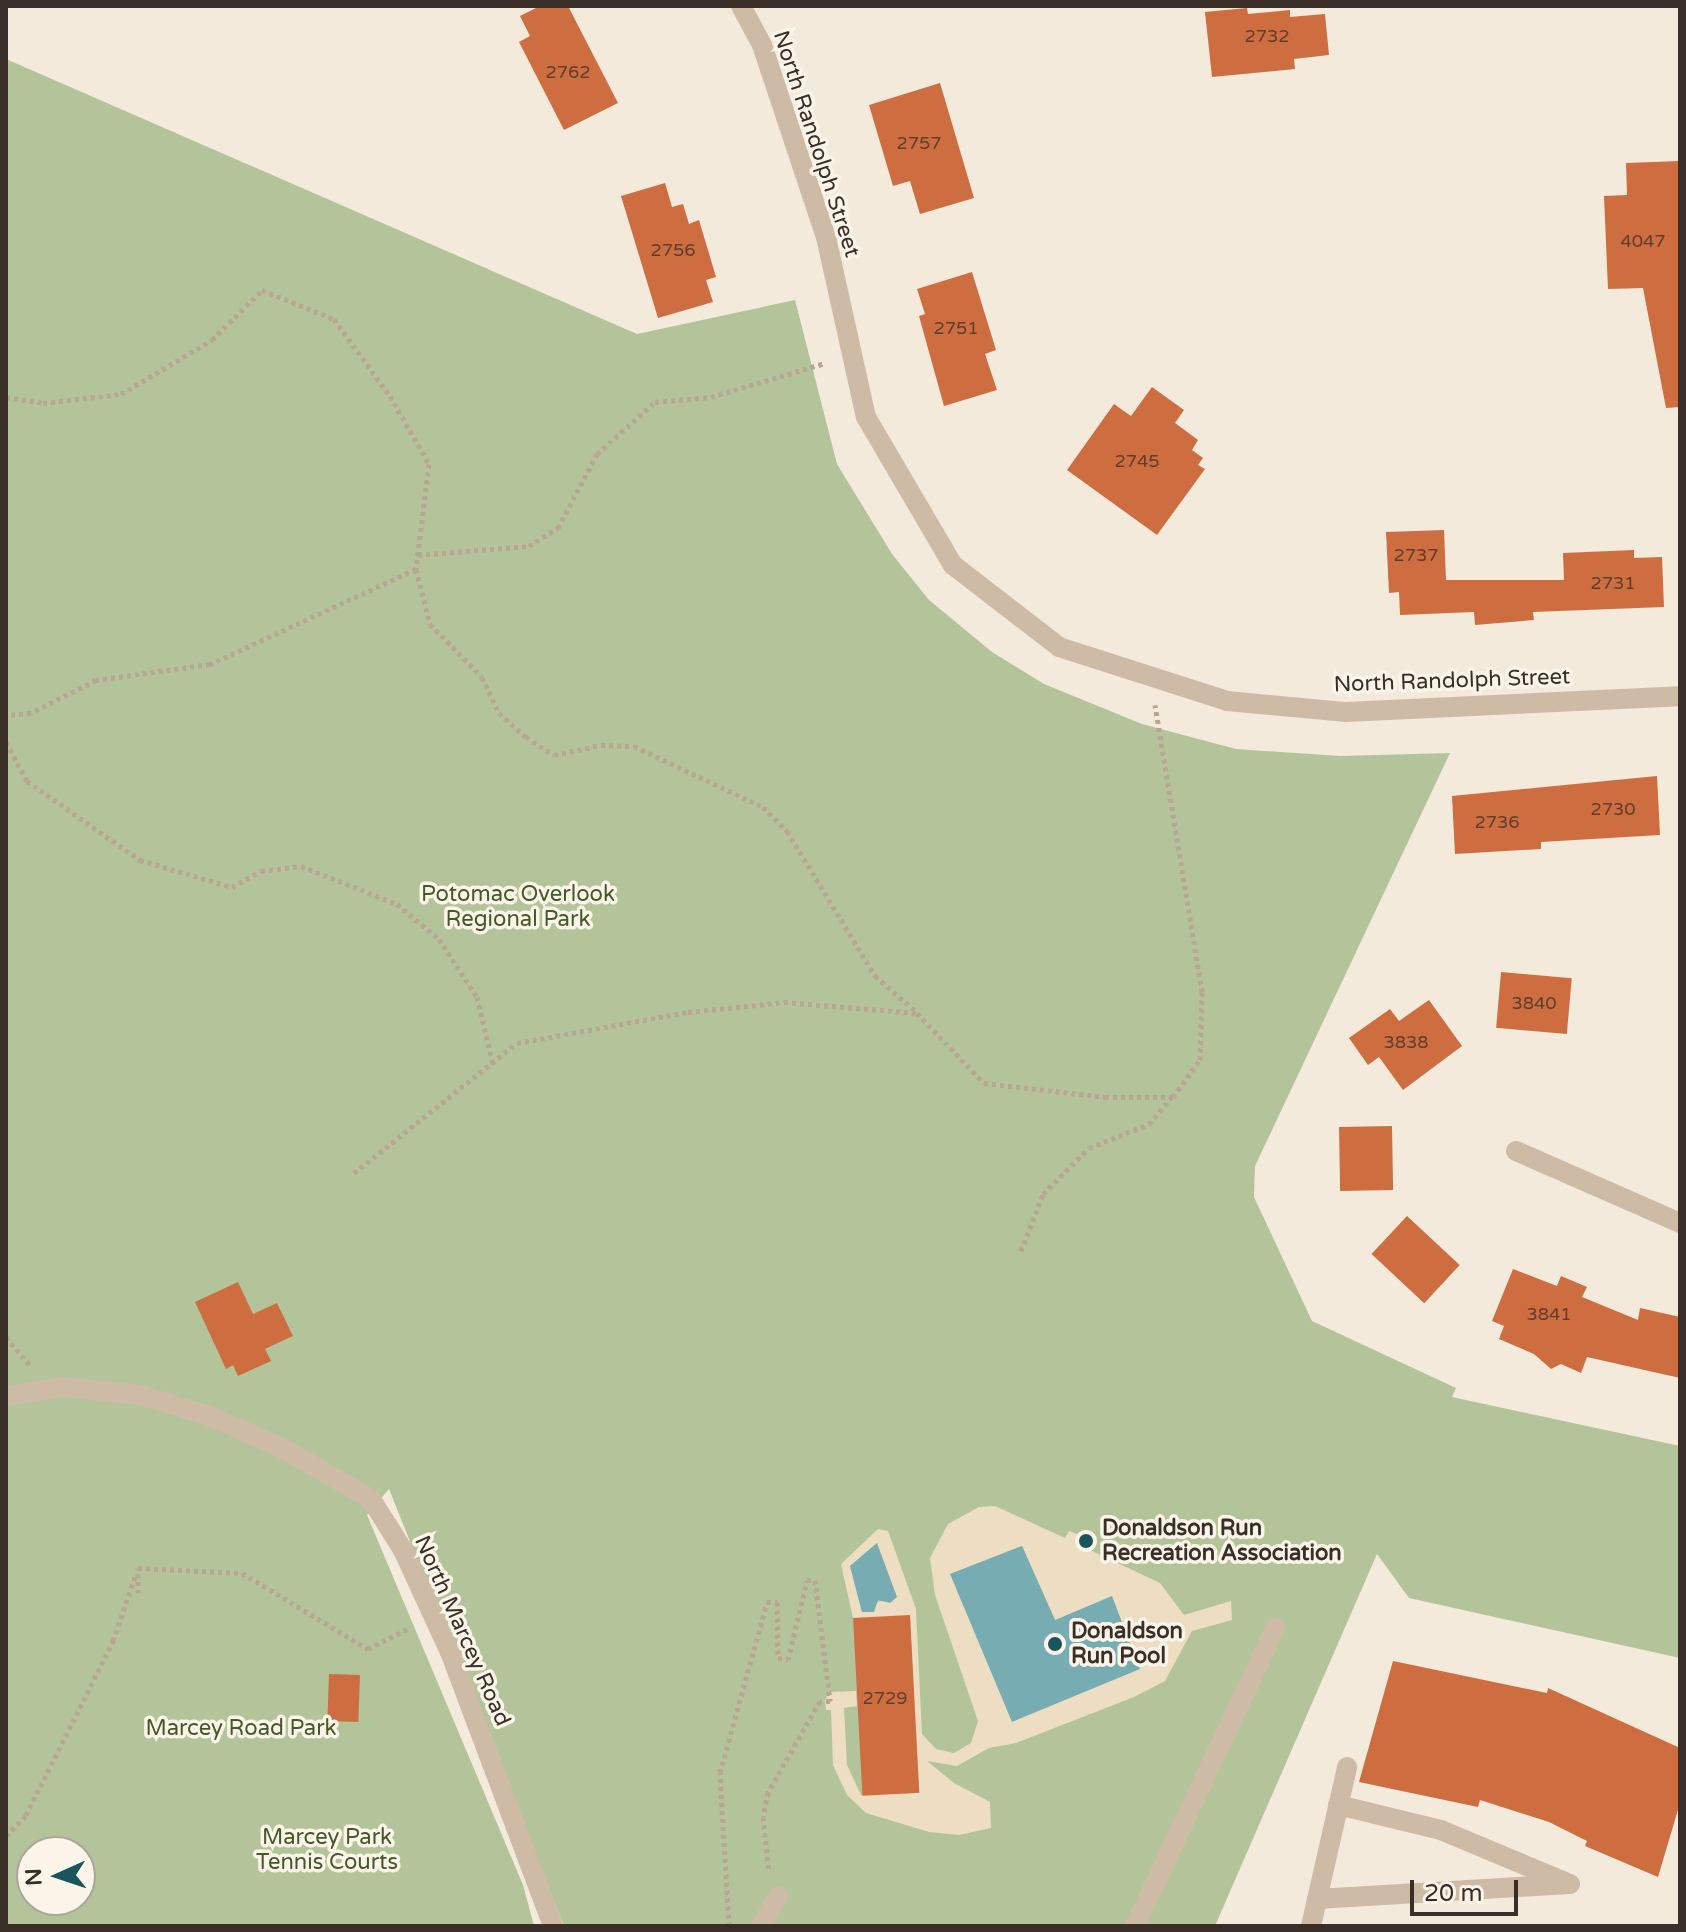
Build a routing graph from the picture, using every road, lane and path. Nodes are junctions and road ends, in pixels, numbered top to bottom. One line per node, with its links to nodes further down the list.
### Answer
1 (741, 6): 2 (street, North Randolph Street)
2 (852, 356): 4 (path); 6 (street, North Randolph Street)
3 (6, 397): 4 (path)
4 (418, 555): 5 (path)
5 (416, 569): 8 (path); 10 (path)
6 (1150, 677): 7 (street, North Randolph Street); 12 (path)
7 (1680, 696)
8 (6, 715)
9 (6, 742): 11 (path)
10 (917, 1013): 11 (path); 12 (path)
11 (493, 1064): 14 (path)
12 (1173, 1097): 16 (path)
13 (1516, 1151): 15 (street)
14 (354, 1173)
15 (1680, 1223)
16 (1021, 1251)
17 (6, 1396): 20 (street, North Marcey Road)
18 (138, 1568): 19 (path); 20 (path); 24 (path)
19 (138, 1593)
20 (433, 1615): 27 (street, North Marcey Road)
21 (1275, 1628): 30 (street)
22 (1347, 1767): 23 (street)
23 (1338, 1805): 26 (street); 26 (street)
24 (6, 1836)
25 (778, 1897): 28 (path); 29 (street)
26 (1317, 1899): 31 (street)
27 (553, 1926)
28 (729, 1926)
29 (761, 1926)
30 (1135, 1926)
31 (1311, 1926)

